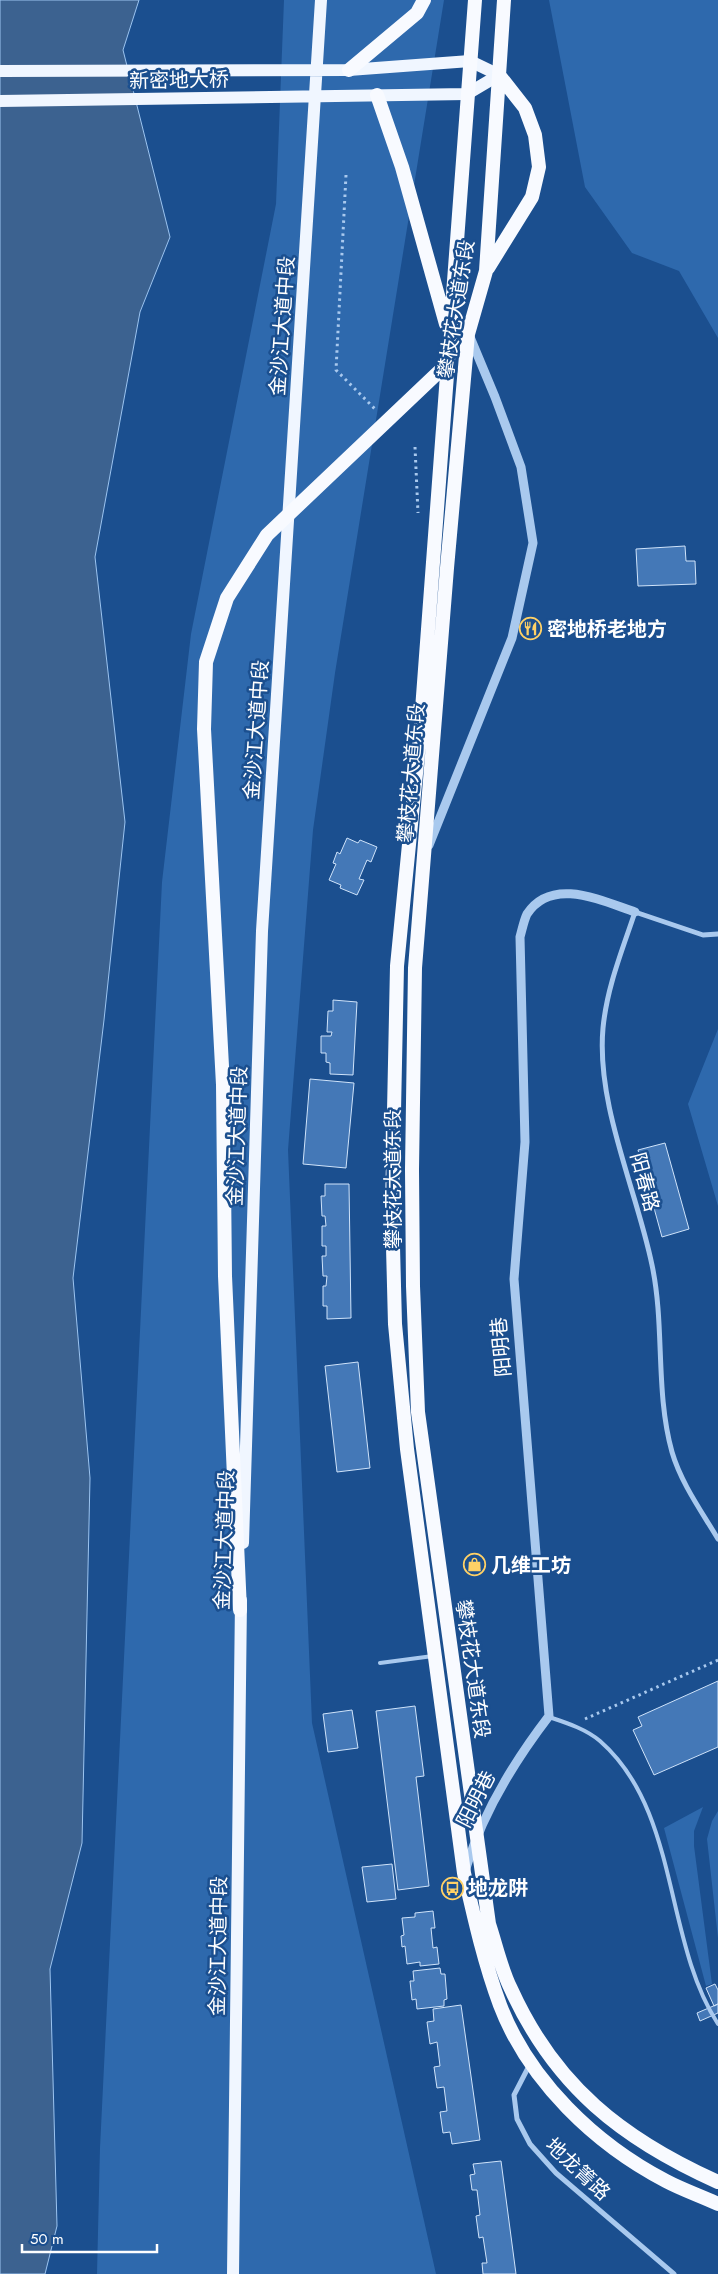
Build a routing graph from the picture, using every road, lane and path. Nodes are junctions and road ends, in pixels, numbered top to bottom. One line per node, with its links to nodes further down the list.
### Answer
1 (321, 0): 23 (main road, 金沙江大道中段)
2 (424, 0): 7 (highway)
3 (475, 0): 5 (highway, 攀枝花大道东段)
4 (504, 0): 8 (highway, 攀枝花大道东段)
5 (470, 61): 7 (main road, 新密地大桥); 8 (main road); 9 (highway, 攀枝花大道东段)
6 (0, 70): 7 (main road, 新密地大桥)
7 (350, 70)
8 (498, 75): 9 (main road); 13 (highway, 攀枝花大道东段); 13 (highway)
9 (467, 94): 10 (main road, 新密地大桥); 15 (highway, 攀枝花大道东段)
10 (377, 95): 11 (main road, 新密地大桥); 15 (highway)
11 (0, 101)
12 (346, 175): 17 (path)
13 (486, 271): 14 (highway, 攀枝花大道东段)
14 (468, 334): 20 (highway, 攀枝花大道东段); 20 (street)
15 (449, 335): 16 (highway, 攀枝花大道东段)
16 (447, 364): 23 (highway); 26 (highway, 攀枝花大道东段)
17 (378, 411)
18 (415, 447): 19 (path)
19 (418, 513)
20 (424, 857): 31 (highway, 攀枝花大道东段)
21 (635, 912): 22 (street); 24 (street, 阳春路); 29 (street, 阳明巷)
22 (718, 934)
23 (240, 1488): 25 (highway)
24 (718, 1539)
25 (240, 1610): 37 (main road, 金沙江大道中段)
26 (435, 1656): 28 (lane); 32 (highway, 攀枝花大道东段)
27 (718, 1660): 30 (path)
28 (380, 1663)
29 (548, 1716): 30 (lane); 31 (street, 阳明巷)
30 (572, 1725): 33 (lane)
31 (475, 1836): 32 (street, 阳明巷); 35 (highway, 攀枝花大道东段)
32 (464, 1873): 34 (highway, 攀枝花大道东段)
33 (718, 2024)
34 (530, 2063): 36 (highway, 攀枝花大道东段); 38 (street, 地龙箐路)
35 (718, 2182)
36 (718, 2204)
37 (233, 2274)
38 (674, 2274)

